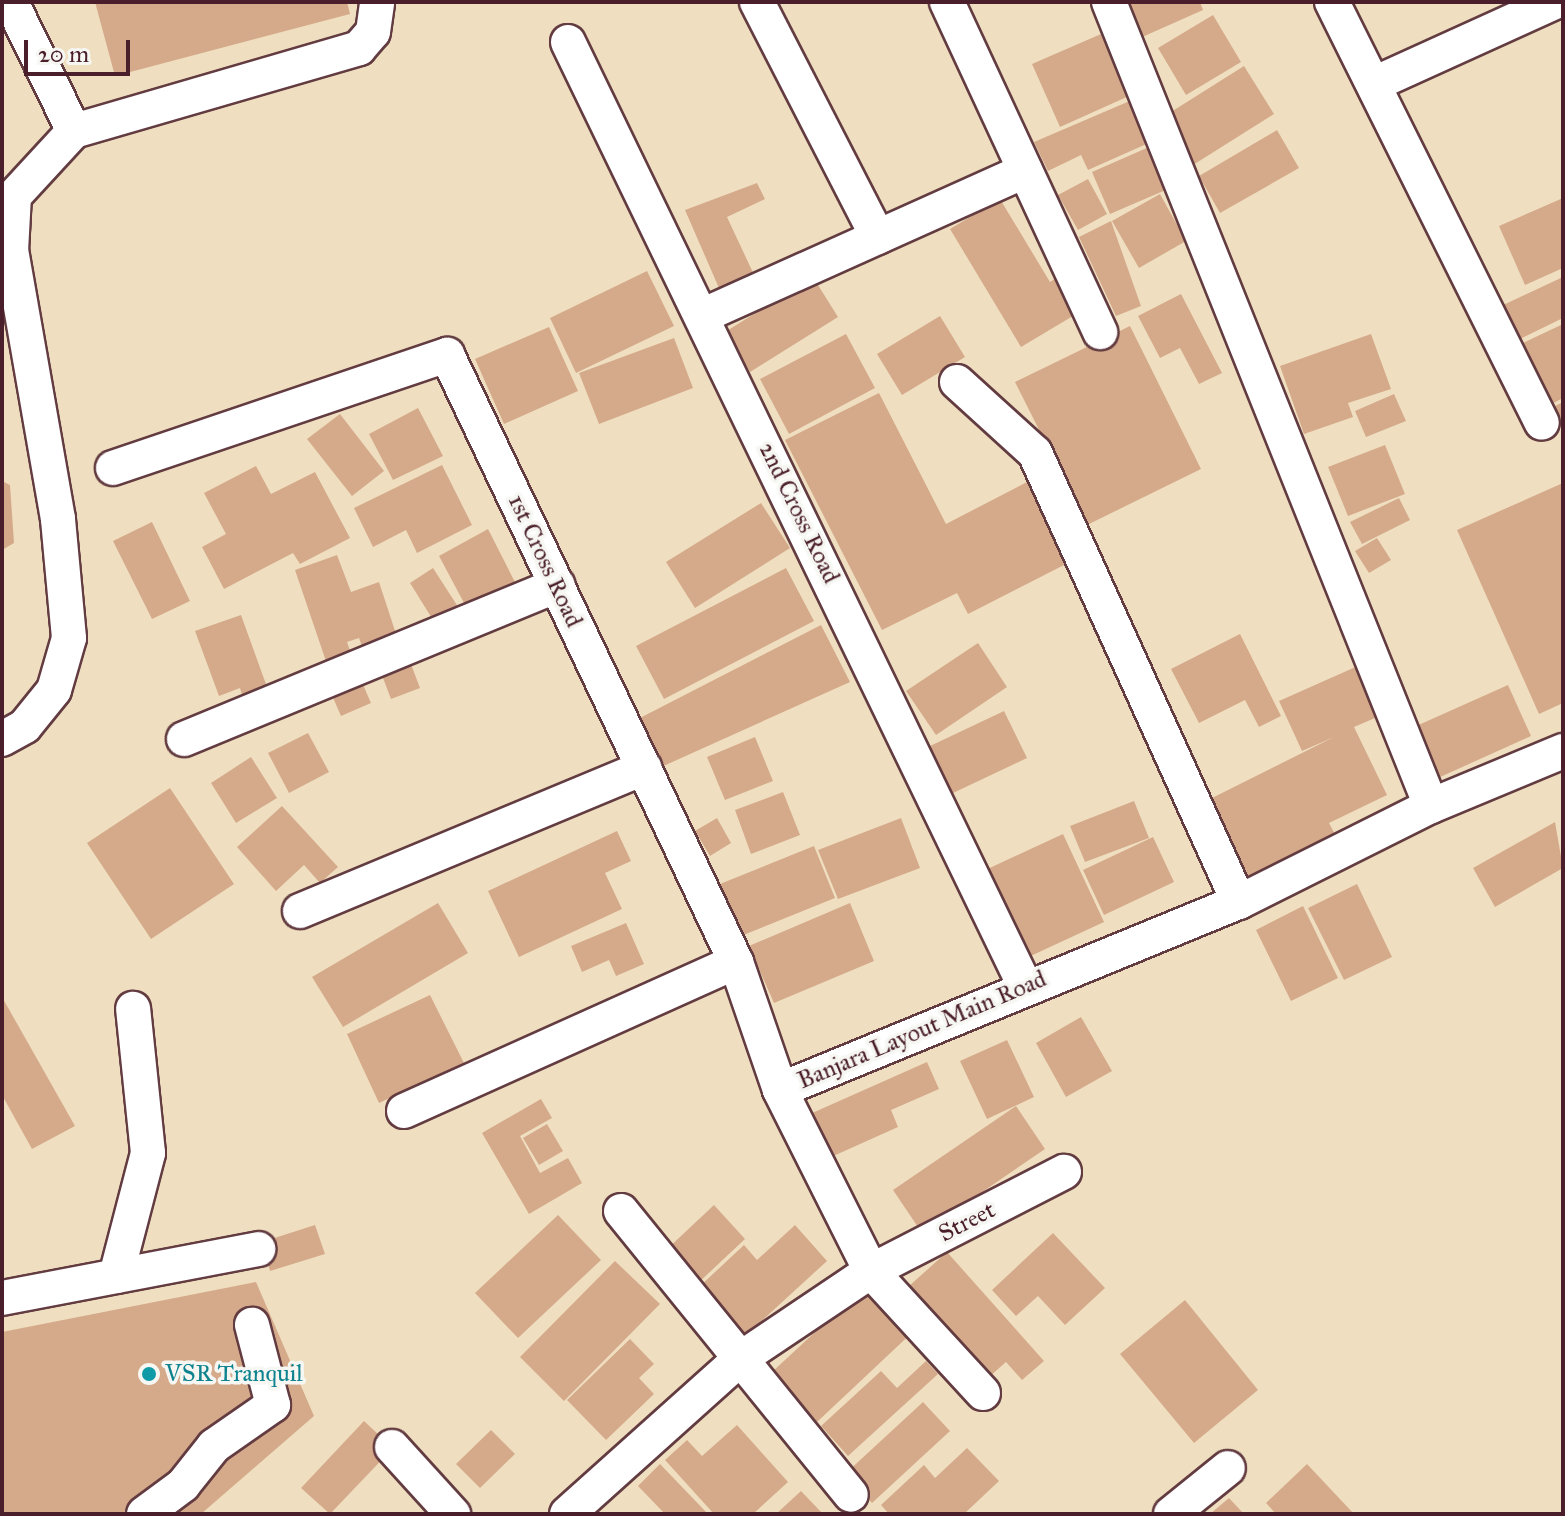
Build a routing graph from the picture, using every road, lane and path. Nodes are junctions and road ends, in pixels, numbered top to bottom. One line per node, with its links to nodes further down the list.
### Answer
1 (11, 2): 10 (street)
2 (377, 2): 10 (street)
3 (757, 2): 12 (street)
4 (947, 2): 11 (street)
5 (1109, 2): 23 (street)
6 (1332, 2): 9 (street)
7 (1555, 2): 9 (street)
8 (568, 42): 13 (street, 2nd Cross Road)
9 (1374, 84): 16 (street)
10 (74, 131): 19 (street)
11 (1025, 171): 12 (street); 14 (street)
12 (878, 237): 13 (street)
13 (704, 315): 27 (street, 2nd Cross Road)
14 (1100, 332)
15 (957, 382): 24 (street)
16 (1542, 423)
17 (113, 468): 18 (street, 1st Cross Road)
18 (557, 585): 20 (street); 22 (street, 1st Cross Road)
19 (2, 739)
20 (184, 739)
21 (1563, 751): 23 (street, Banjara Layout Main Road)
22 (644, 768): 25 (street); 26 (street, 1st Cross Road)
23 (1431, 806): 24 (street, Banjara Layout Main Road)
24 (1239, 902): 27 (street, Banjara Layout Main Road)
25 (300, 911)
26 (736, 962): 29 (street, 1st Cross Road); 30 (street)
27 (1025, 986): 29 (street, Banjara Layout Main Road)
28 (133, 1009): 35 (street)
29 (780, 1090): 34 (street, Banjara Layout Main Road)
30 (404, 1111)
31 (1064, 1172): 34 (street, Street)
32 (621, 1211): 38 (street)
33 (258, 1249): 35 (street)
34 (871, 1271): 38 (street); 39 (street, Banjara Layout Main Road)
35 (116, 1276): 36 (street)
36 (2, 1298)
37 (252, 1325): 43 (street)
38 (740, 1359): 42 (street); 45 (street)
39 (983, 1393)
40 (392, 1447): 44 (street)
41 (1228, 1468): 46 (street)
42 (851, 1495)
43 (144, 1514)
44 (453, 1514)
45 (567, 1514)
46 (1171, 1514)

